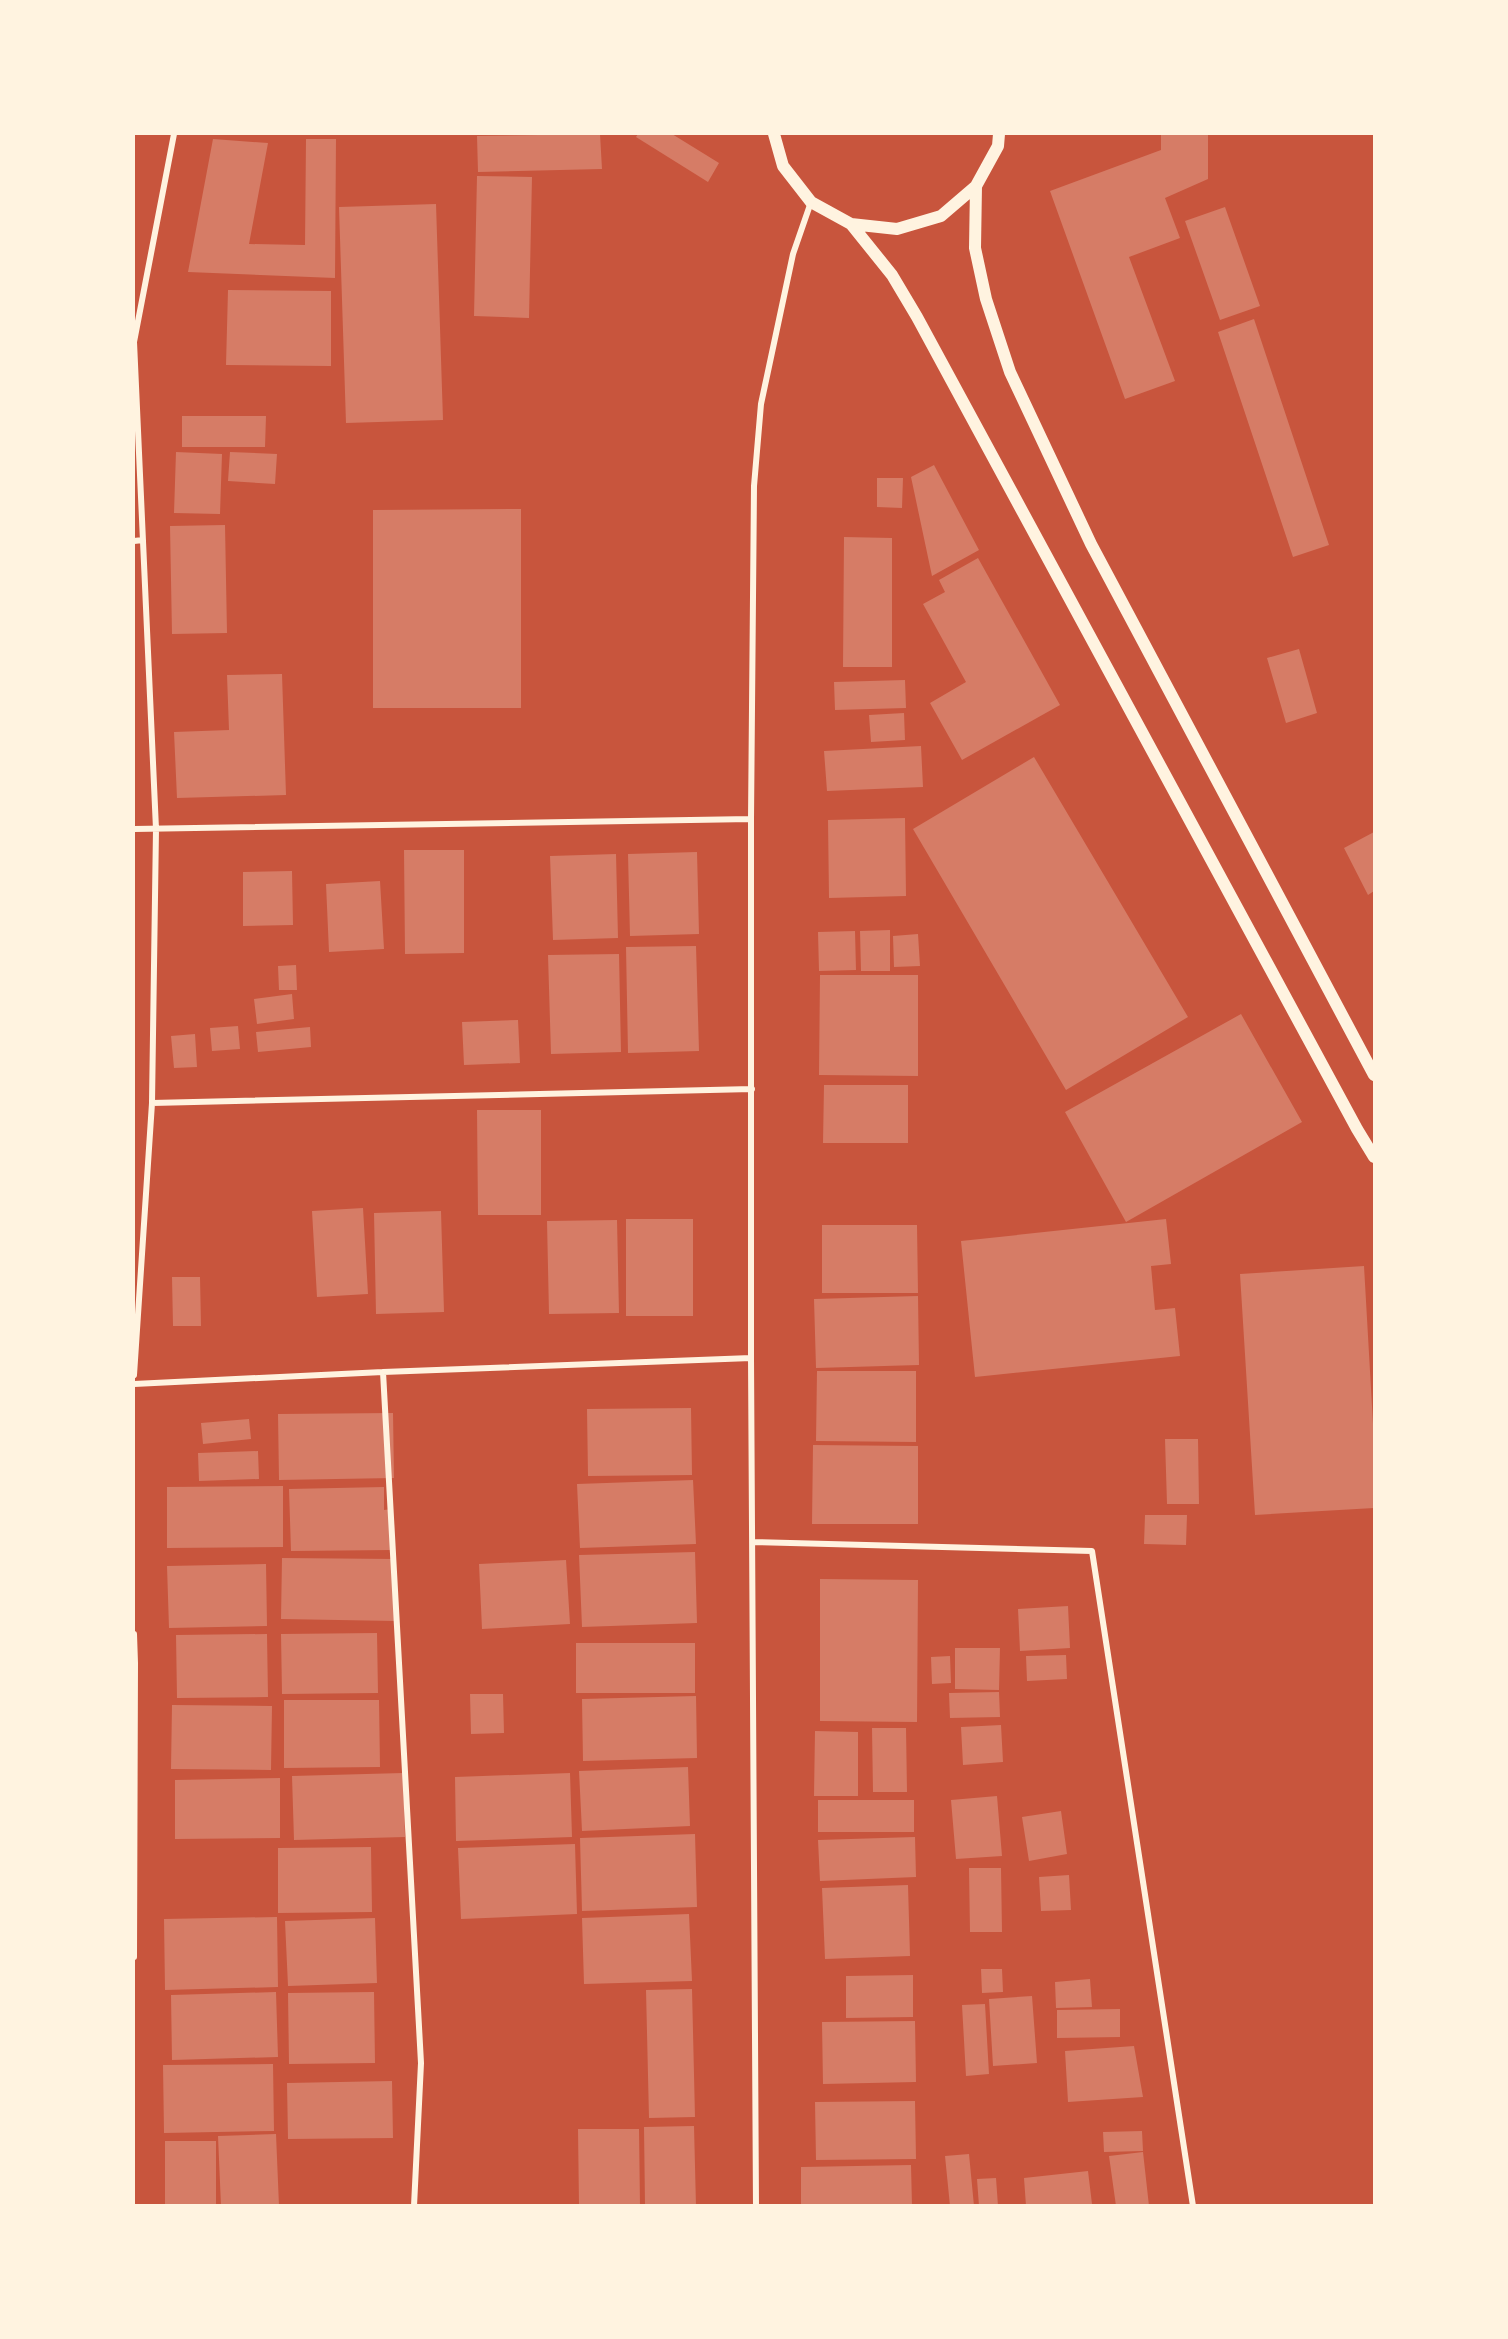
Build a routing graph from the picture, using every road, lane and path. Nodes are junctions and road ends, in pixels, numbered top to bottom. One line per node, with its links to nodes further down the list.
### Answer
1 (174, 134): 7 (street)
2 (774, 134): 5 (main road)
3 (999, 134): 4 (main road)
4 (976, 186): 6 (main road); 12 (main road)
5 (811, 202): 6 (main road); 9 (street)
6 (851, 224): 15 (main road)
7 (143, 540): 8 (street); 11 (street)
8 (134, 541)
9 (751, 819): 11 (street); 13 (street)
10 (134, 829): 11 (street)
11 (156, 829): 14 (street)
12 (1374, 1075)
13 (752, 1089): 14 (street); 16 (street)
14 (152, 1103): 18 (street)
15 (1374, 1157)
16 (751, 1358): 17 (street); 20 (street)
17 (383, 1372): 19 (street); 25 (street)
18 (134, 1375)
19 (134, 1384)
20 (753, 1542): 26 (street); 27 (street)
21 (134, 1634): 22 (street)
22 (134, 1663): 23 (street)
23 (134, 1922): 24 (street)
24 (134, 1958)
25 (414, 2205)
26 (756, 2205)
27 (1193, 2205)

